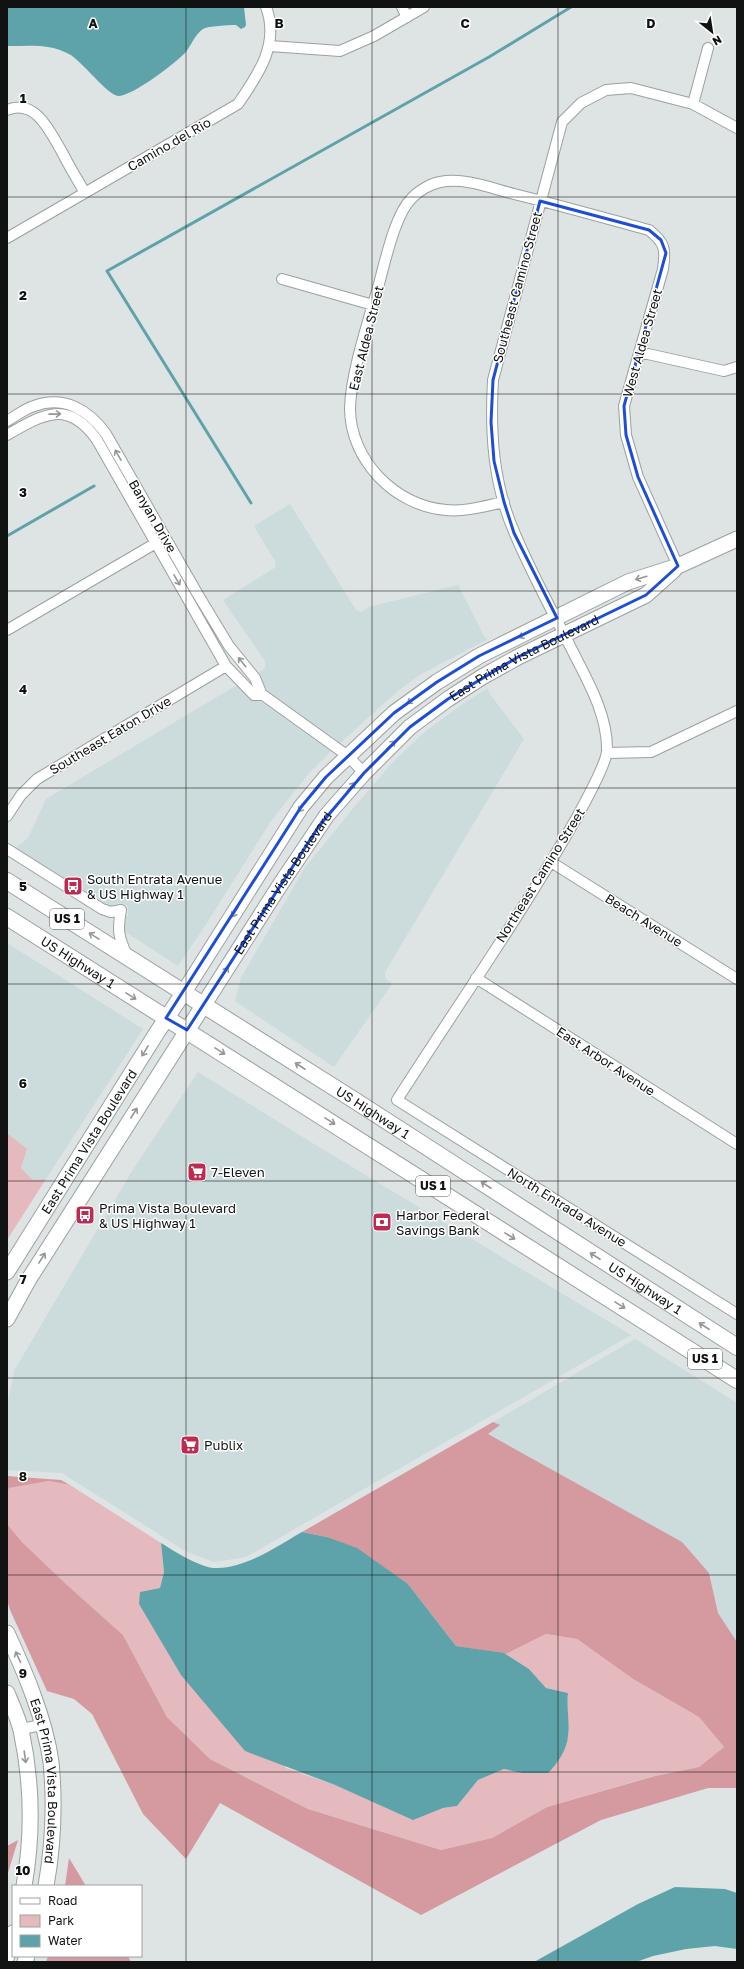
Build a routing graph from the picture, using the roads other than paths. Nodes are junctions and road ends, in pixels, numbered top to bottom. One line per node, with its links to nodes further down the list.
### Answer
1 (266, 7): 5 (street, Camino del Rio)
2 (402, 7): 4 (street)
3 (424, 7): 4 (street)
4 (408, 17): 5 (street)
5 (270, 46): 10 (street, Camino del Rio)
6 (708, 48): 7 (street)
7 (693, 104): 9 (street, Southeast Camino Street); 11 (street, Southeast Camino Street)
8 (7, 110): 10 (street)
9 (737, 128)
10 (85, 193): 12 (street, Camino del Rio)
11 (540, 201): 14 (street, East Aldea Street); 15 (street, West Aldea Street); 23 (street, Southeast Camino Street)
12 (7, 238)
13 (282, 279): 14 (street)
14 (373, 305): 23 (street, East Aldea Street)
15 (639, 352): 16 (street); 26 (street, West Aldea Street)
16 (737, 367)
17 (37, 405): 18 (street); 19 (street, Banyan Drive); 21 (street, Banyan Drive, one-way to 17)
18 (40, 416): 20 (street, Banyan Drive); 22 (street, Banyan Drive, one-way to 22)
19 (7, 421)
20 (7, 434)
21 (130, 476): 22 (street); 31 (street, Banyan Drive, one-way to 21)
22 (121, 482): 25 (street, Banyan Drive)
23 (504, 502): 27 (street, Southeast Camino Street)
24 (737, 539): 26 (main road, East Prima Vista Boulevard)
25 (156, 543): 28 (street); 30 (street, Banyan Drive, one-way to 30)
26 (678, 566): 27 (main road, East Prima Vista Boulevard, one-way to 27); 29 (main road, East Prima Vista Boulevard)
27 (556, 618): 29 (street, Southeast Camino Street); 34 (main road, East Prima Vista Boulevard, one-way to 34)
28 (7, 630)
29 (564, 634): 33 (street, Northeast Camino Street); 35 (main road, East Prima Vista Boulevard, one-way to 29)
30 (226, 666): 31 (street, Banyan Drive); 36 (street, Southeast Eaton Drive)
31 (263, 695): 34 (street, Banyan Drive)
32 (737, 711): 33 (street)
33 (607, 753): 38 (street, Northeast Camino Street)
34 (348, 756): 35 (street, Banyan Drive); 44 (main road, East Prima Vista Boulevard, one-way to 44)
35 (364, 773): 45 (main road, East Prima Vista Boulevard, one-way to 35)
36 (7, 816)
37 (7, 849): 41 (street)
38 (551, 862): 42 (street, Northeast Camino Street); 43 (street, Beach Avenue)
39 (7, 881): 41 (main road, US Highway 1 / US 1, one-way to 39)
40 (7, 917): 46 (main road, US Highway 1 / US 1, one-way to 46)
41 (127, 956): 44 (main road, US Highway 1 / US 1)
42 (476, 978): 48 (street, Northeast Camino Street); 49 (street, East Arbor Avenue)
43 (737, 979)
44 (184, 992): 45 (main road, US Highway 1 / US 1); 46 (main road, East Prima Vista Boulevard)
45 (204, 1005): 47 (main road, East Prima Vista Boulevard); 53 (main road, US Highway 1 / US 1, one-way to 45)
46 (166, 1018): 47 (main road, US Highway 1 / US 1); 50 (main road, East Prima Vista Boulevard, one-way to 50)
47 (187, 1030): 52 (main road, East Prima Vista Boulevard, one-way to 47); 54 (main road, US Highway 1 / US 1, one-way to 54)
48 (398, 1100): 51 (street, North Entrada Avenue)
49 (737, 1144)
50 (7, 1272)
51 (737, 1314)
52 (7, 1319)
53 (737, 1347)
54 (735, 1378)
55 (7, 1633): 57 (main road, East Prima Vista Boulevard, one-way to 55)
56 (7, 1693): 58 (main road, East Prima Vista Boulevard)
57 (42, 1725): 58 (street); 60 (main road, East Prima Vista Boulevard)
58 (21, 1730): 59 (main road, East Prima Vista Boulevard, one-way to 59)
59 (24, 1885)
60 (46, 1885)
61 (12, 1938): 62 (main road)
62 (7, 1956)

